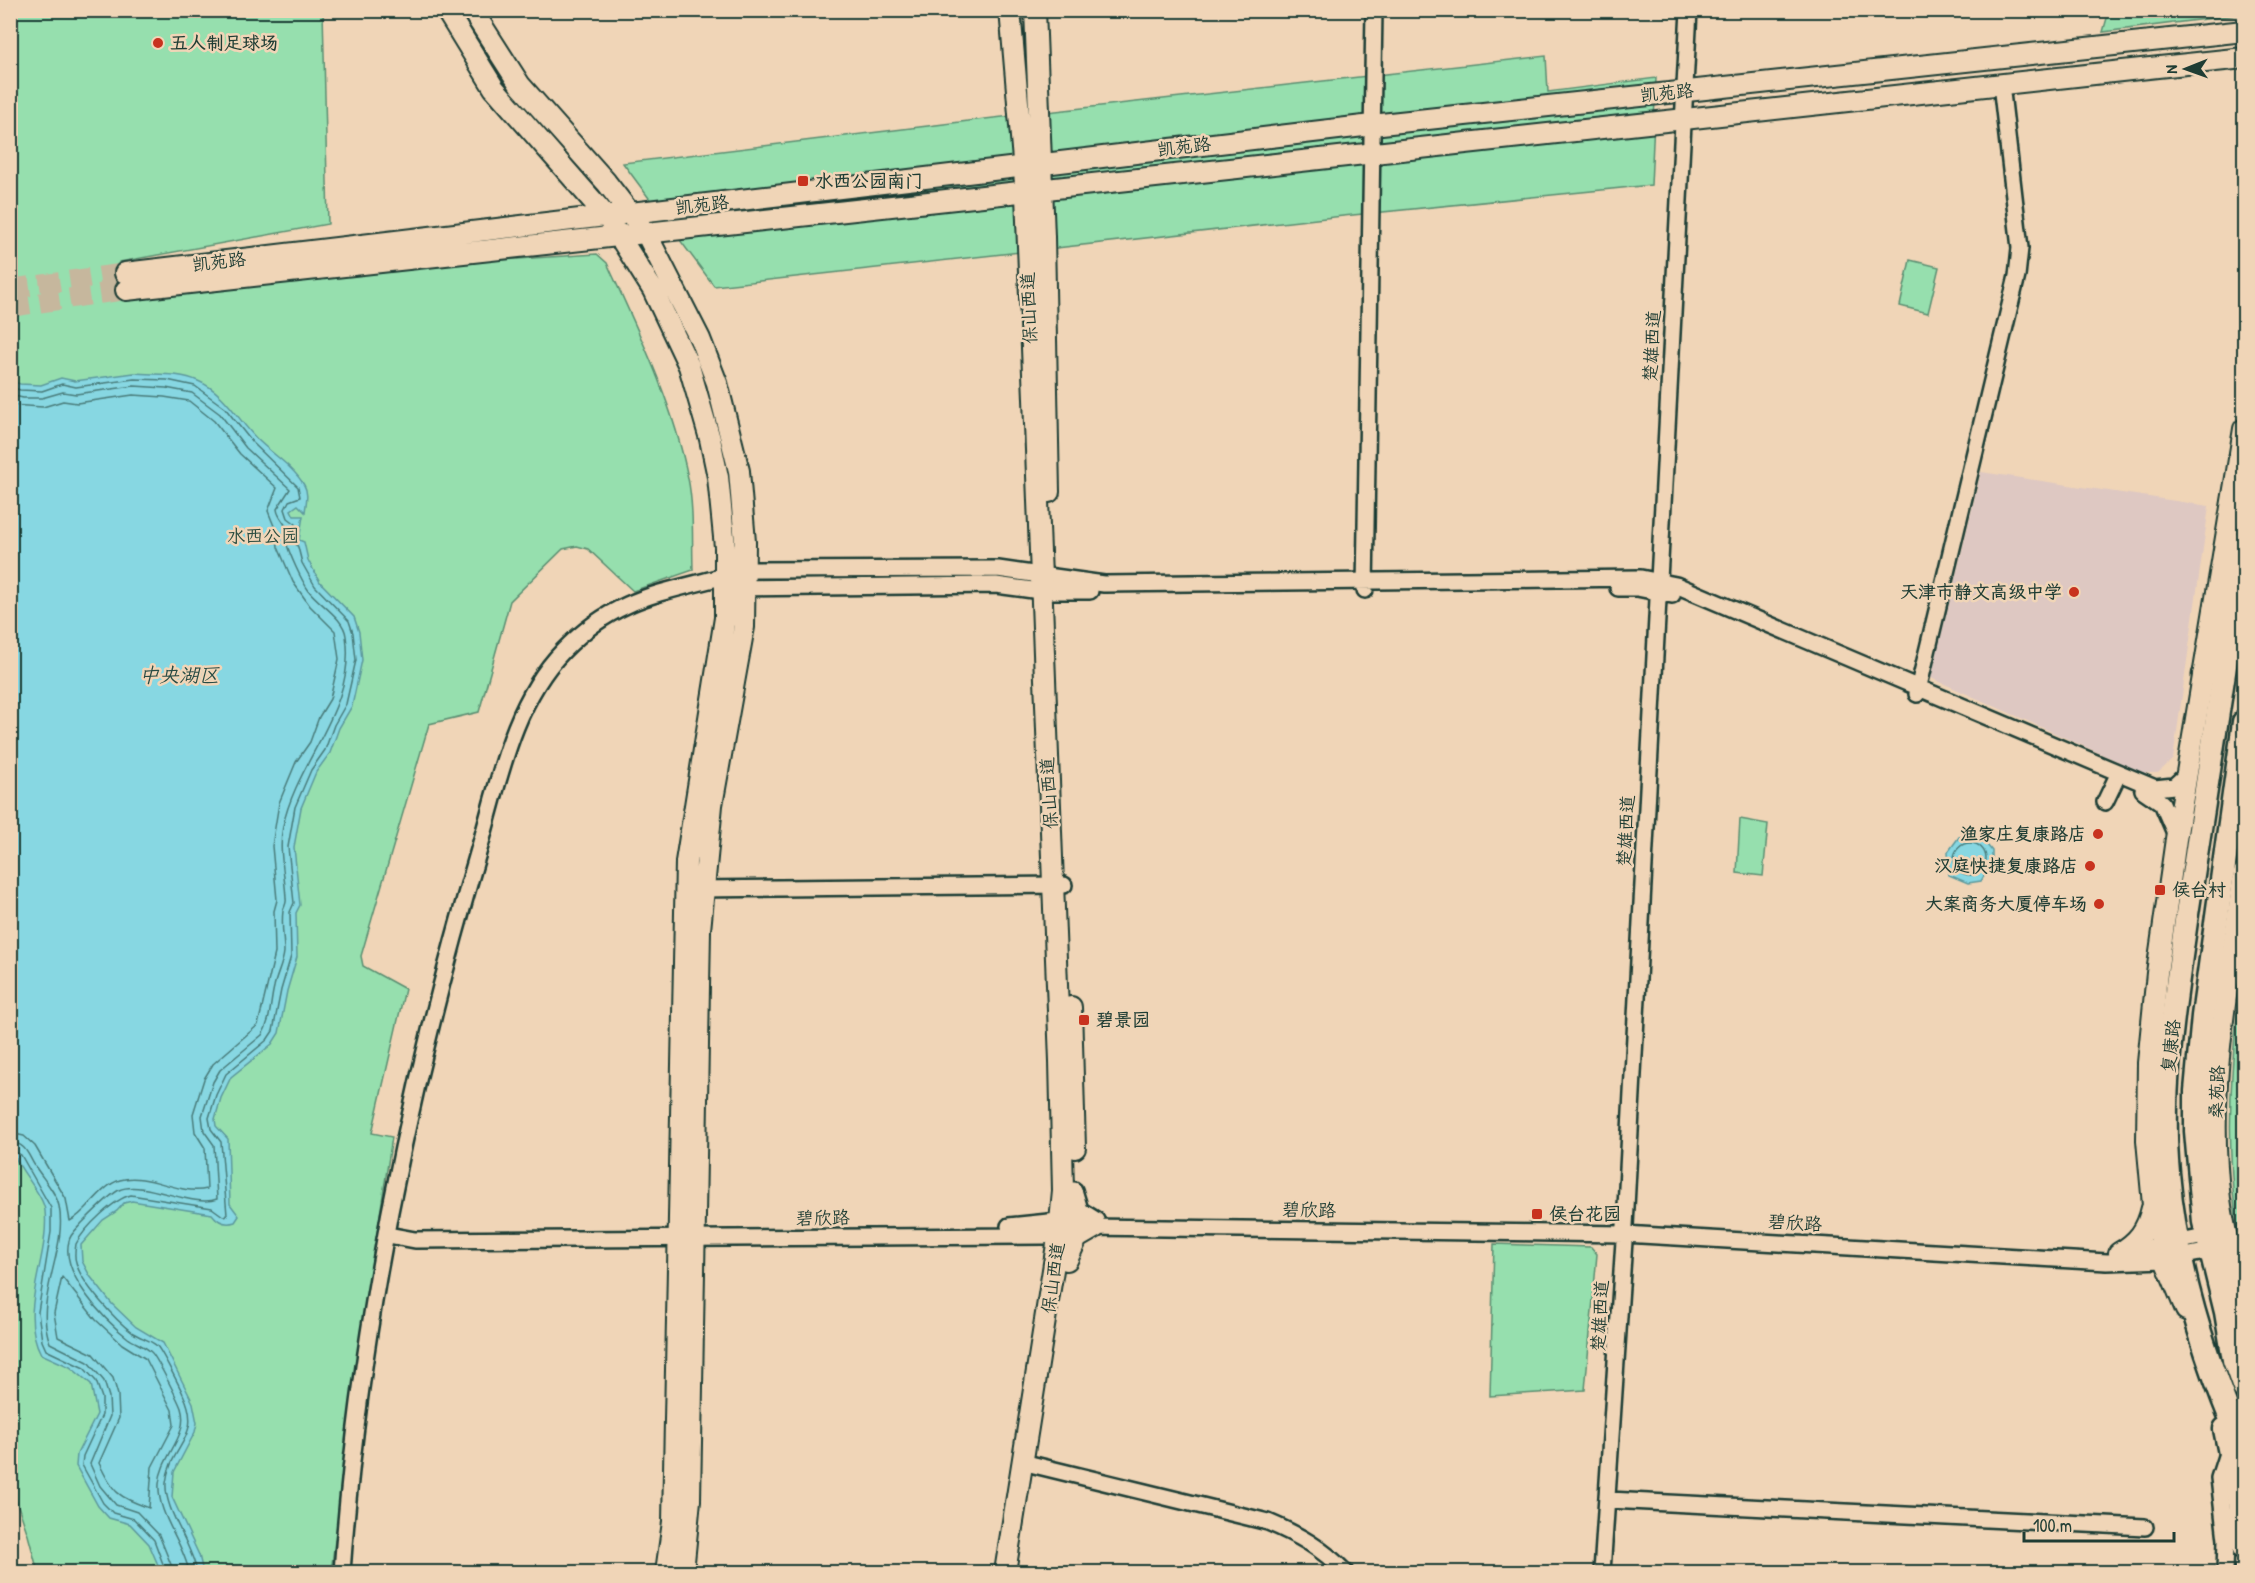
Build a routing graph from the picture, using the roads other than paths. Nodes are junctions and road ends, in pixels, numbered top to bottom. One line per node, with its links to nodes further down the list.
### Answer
1 (446, 10): 20 (main road)
2 (472, 10): 16 (main road)
3 (1010, 10): 14 (main road, 保山西道)
4 (1035, 10): 14 (main road, 保山西道)
5 (1374, 10): 12 (street)
6 (1689, 10): 10 (street, 楚雄西道)
7 (2244, 31): 10 (main road, 凯苑路)
8 (2244, 58): 9 (main road, 凯苑路)
9 (2001, 84): 11 (main road, 凯苑路); 32 (street)
10 (1684, 92): 11 (street, 楚雄西道); 12 (main road, 凯苑路)
11 (1682, 119): 13 (main road, 凯苑路); 29 (street, 楚雄西道)
12 (1372, 125): 13 (street); 14 (main road, 凯苑路)
13 (1372, 152): 17 (main road, 凯苑路); 28 (street)
14 (1032, 165): 15 (main road, 凯苑路); 17 (main road, 保山西道)
15 (973, 174): 17 (main road); 19 (main road, 凯苑路)
16 (606, 182): 19 (main road); 20 (main road)
17 (1029, 193): 18 (main road, 凯苑路); 22 (main road, 保山西道)
18 (973, 199): 20 (main road, 凯苑路); 22 (main road)
19 (673, 209): 20 (main road, 凯苑路)
20 (629, 220): 21 (main road, 凯苑路); 21 (main road, 凯苑路); 25 (main road)
21 (622, 238): 26 (main road)
22 (1036, 238): 27 (main road, 保山西道)
23 (2244, 429): 31 (main road)
24 (2244, 542): 30 (highway, 复康路)
25 (746, 578): 26 (street); 27 (street); 41 (main road)
26 (726, 582): 41 (main road); 46 (street)
27 (1046, 584): 28 (street); 40 (main road, 保山西道)
28 (1365, 585): 29 (street)
29 (1659, 586): 32 (street); 45 (street, 楚雄西道)
30 (2231, 624): 31 (highway); 34 (highway, 复康路)
31 (2203, 686): 34 (main road); 35 (main road)
32 (1917, 690): 35 (street); 36 (street)
33 (2244, 726): 48 (highway, 复康路)
34 (2211, 747): 48 (highway, 复康路)
35 (2187, 774): 38 (main road)
36 (2116, 779): 37 (street); 38 (street)
37 (2105, 802)
38 (2176, 839): 43 (main road)
39 (2244, 873): 42 (main road, 桑苑路)
40 (1058, 885): 41 (street); 44 (main road, 保山西道)
41 (694, 889): 47 (main road)
42 (2241, 917): 48 (main road, 桑苑路)
43 (2153, 1205): 48 (main road); 49 (main road)
44 (1076, 1225): 45 (street, 碧欣路); 47 (street, 碧欣路); 50 (main road, 保山西道); 50 (main road)
45 (1624, 1230): 48 (street, 碧欣路); 49 (street, 碧欣路); 56 (street, 楚雄西道)
46 (390, 1232): 47 (street, 碧欣路); 59 (street)
47 (686, 1235): 60 (main road); 61 (main road)
48 (2187, 1246): 49 (street, 碧欣路); 51 (highway, 复康路); 54 (highway, 复康路)
49 (2119, 1253)
50 (1061, 1259): 55 (main road, 保山西道)
51 (2235, 1311): 52 (highway); 53 (highway, 复康路)
52 (2244, 1353)
53 (2244, 1388)
54 (2237, 1448): 58 (highway, 复康路); 66 (street)
55 (1028, 1464): 62 (main road, 保山西道); 63 (main road, 保山西道); 64 (street)
56 (1609, 1500): 57 (street); 65 (street, 楚雄西道)
57 (2145, 1527)
58 (2244, 1548)
59 (345, 1572)
60 (666, 1572)
61 (683, 1572)
62 (1005, 1572)
63 (1018, 1572)
64 (1345, 1572)
65 (1602, 1572)
66 (2225, 1572)

